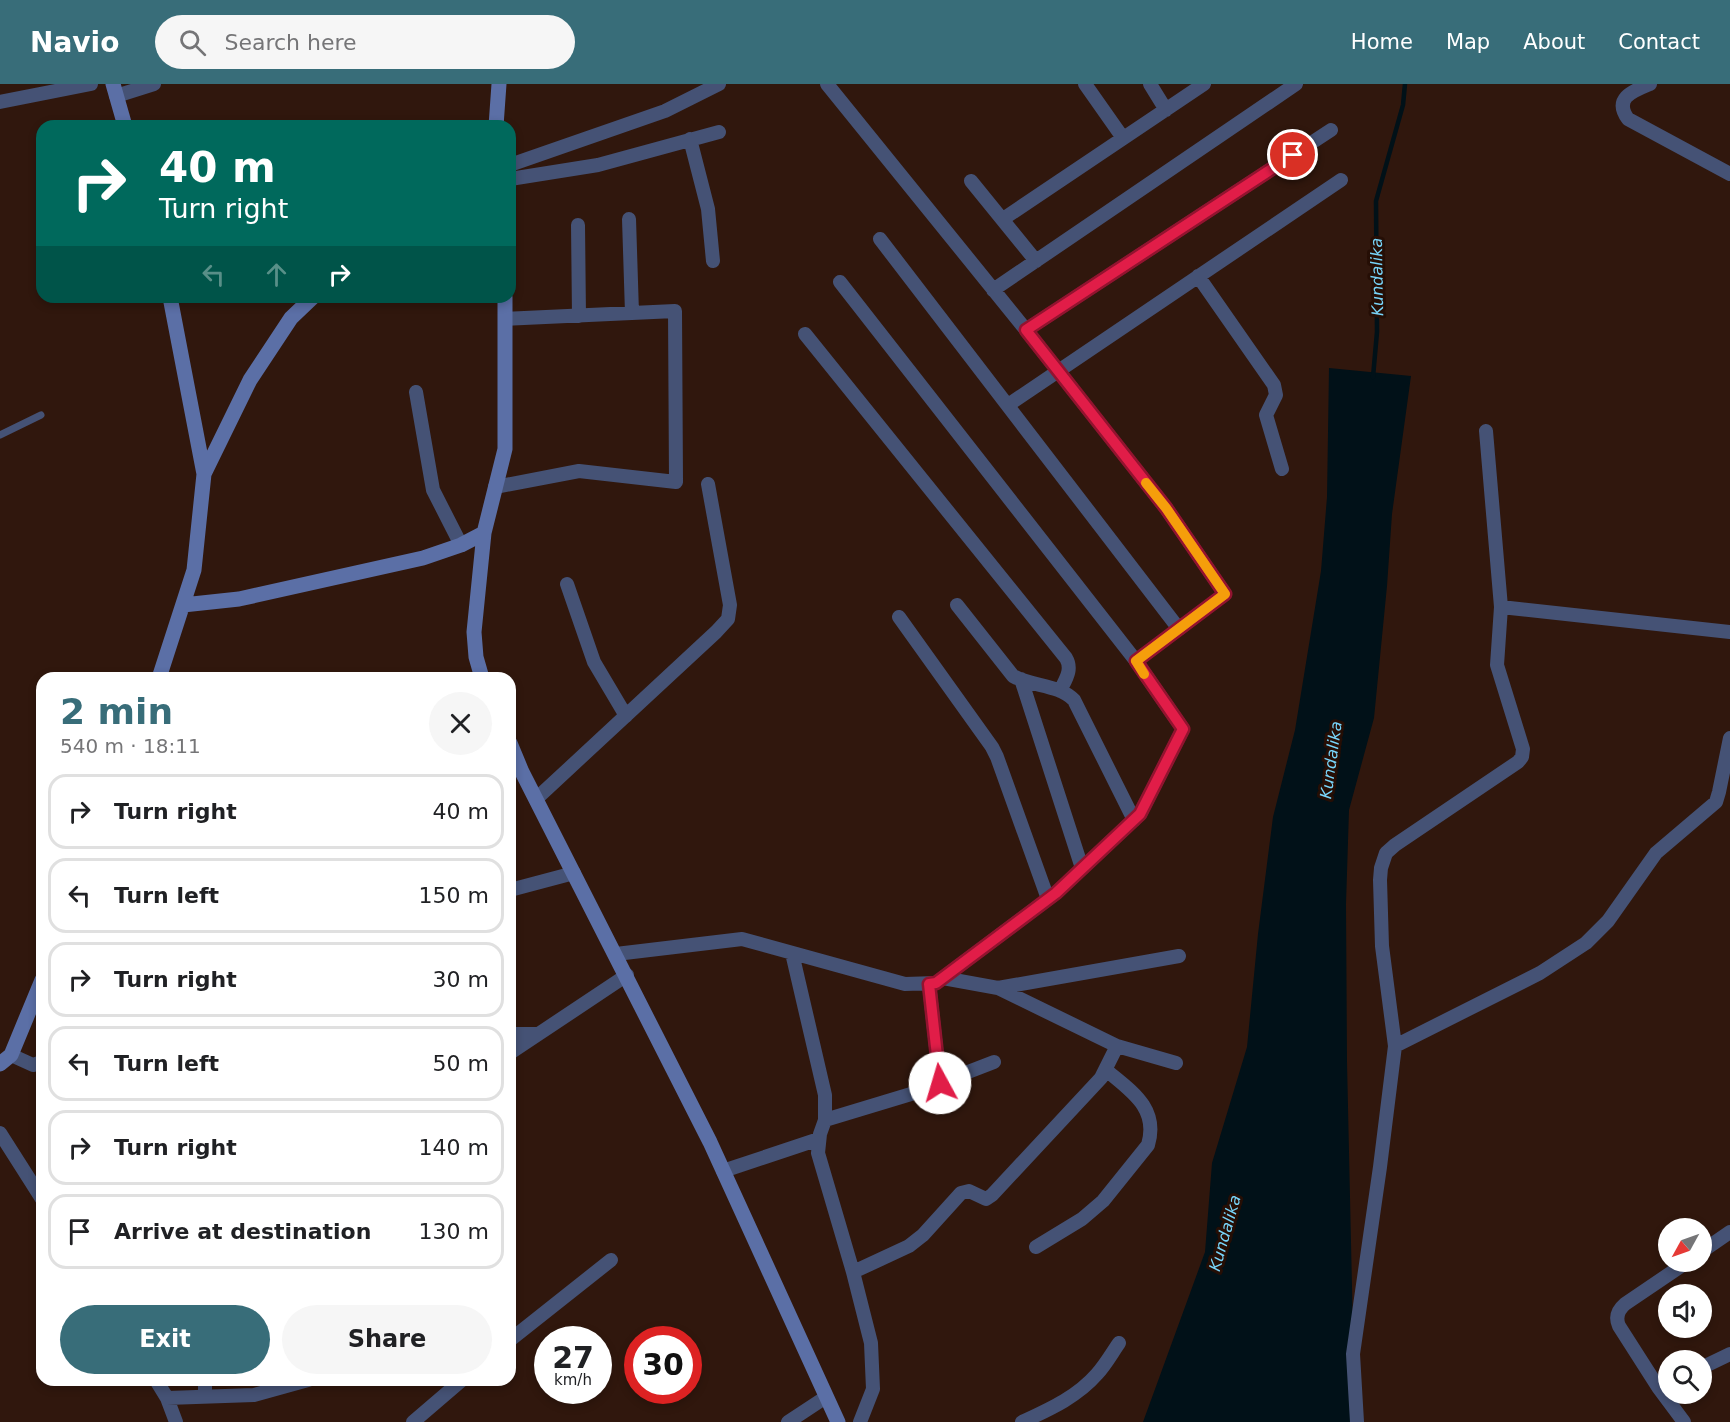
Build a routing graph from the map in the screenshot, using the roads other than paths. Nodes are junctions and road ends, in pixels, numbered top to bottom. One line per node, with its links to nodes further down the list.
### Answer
1 (91, 84): 12 (street)
2 (154, 84): 11 (street)
3 (499, 84): 15 (street)
4 (719, 84): 20 (street)
5 (827, 84): 33 (street)
6 (1085, 84): 18 (street)
7 (1150, 84): 13 (street)
8 (1204, 84): 13 (street)
9 (1296, 84): 30 (street)
10 (1650, 84): 21 (street)
11 (115, 90): 14 (street)
12 (0, 102)
13 (1166, 110): 18 (street)
14 (122, 120)
15 (496, 120)
16 (1331, 130): 40 (street)
17 (719, 132): 19 (street)
18 (1123, 138): 26 (street)
19 (690, 140): 22 (street); 29 (street)
20 (516, 163)
21 (1730, 174)
22 (516, 178)
23 (1341, 180): 31 (street)
24 (971, 181): 26 (street)
25 (629, 219): 37 (street)
26 (1003, 219): 30 (street)
27 (578, 225): 38 (street)
28 (880, 239): 44 (street)
29 (713, 261)
30 (1036, 261): 33 (street)
31 (1198, 276): 42 (street); 48 (street)
32 (840, 282): 61 (street)
33 (993, 290): 40 (street)
34 (171, 303): 49 (street)
35 (307, 303): 49 (street)
36 (505, 303): 39 (street)
37 (632, 313): 38 (street); 51 (street)
38 (579, 316): 39 (street)
39 (505, 319): 51 (street)
40 (1026, 330): 42 (street)
41 (805, 334): 65 (street)
42 (1058, 371): 44 (street); 59 (street)
43 (416, 392): 53 (street)
44 (1008, 405): 59 (street)
45 (41, 415): 47 (lane)
46 (1486, 431): 57 (street)
47 (0, 435)
48 (1282, 469)
49 (204, 474): 55 (street)
50 (708, 484): 66 (street)
51 (495, 487): 52 (street)
52 (484, 533): 53 (street); 63 (street)
53 (460, 545): 55 (street)
54 (567, 584): 66 (street)
55 (183, 605): 62 (street)
56 (957, 606): 64 (street)
57 (1501, 607): 60 (street); 86 (street)
58 (899, 617): 74 (street)
59 (1179, 629): 61 (street)
60 (1730, 632)
61 (1136, 661): 70 (street)
62 (161, 672)
63 (480, 672)
64 (1021, 680): 65 (street); 71 (street)
65 (1060, 691): 70 (street)
66 (626, 716): 69 (street)
67 (1730, 738): 86 (street)
68 (516, 756): 69 (street)
69 (536, 799): 72 (street)
70 (1134, 820): 71 (street)
71 (1082, 868): 74 (street)
72 (577, 879): 73 (street); 76 (street)
73 (516, 889)
74 (1048, 899): 79 (street)
75 (792, 953): 76 (street); 80 (street); 94 (street)
76 (616, 954): 78 (street)
77 (1179, 956): 81 (street)
78 (627, 975): 84 (street); 97 (street)
79 (943, 978): 80 (street); 81 (street)
80 (929, 984): 93 (street)
81 (998, 988): 85 (street)
82 (36, 993): 88 (street)
83 (516, 1034): 84 (street)
84 (539, 1034): 87 (street)
85 (1117, 1046): 90 (street); 92 (street)
86 (1395, 1046): 124 (street)
87 (516, 1049)
88 (6, 1060): 91 (street)
89 (994, 1062): 93 (street)
90 (1176, 1063)
91 (36, 1064)
92 (1106, 1070): 101 (street); 103 (street)
93 (940, 1083): 94 (street)
94 (825, 1120): 96 (street)
95 (0, 1133): 98 (street)
96 (819, 1139): 97 (street); 103 (street)
97 (723, 1171): 115 (street)
98 (36, 1189)
99 (1730, 1232): 100 (street)
100 (1712, 1244)
101 (1036, 1247)
102 (611, 1260): 105 (street)
103 (853, 1272): 122 (street)
104 (1672, 1272): 109 (street)
105 (516, 1335)
106 (1119, 1343): 123 (street)
107 (1730, 1354): 108 (street)
108 (1712, 1363)
109 (1658, 1378)
110 (160, 1386): 116 (street)
111 (205, 1386): 114 (street)
112 (286, 1386): 114 (street)
113 (455, 1386): 119 (street)
114 (205, 1396): 116 (street)
115 (826, 1397): 120 (street); 121 (street)
116 (167, 1398): 118 (street)
117 (1674, 1404): 125 (street)
118 (176, 1422)
119 (413, 1422)
120 (788, 1422)
121 (838, 1422)
122 (860, 1422)
123 (1022, 1422)
124 (1357, 1422)
125 (1684, 1422)

